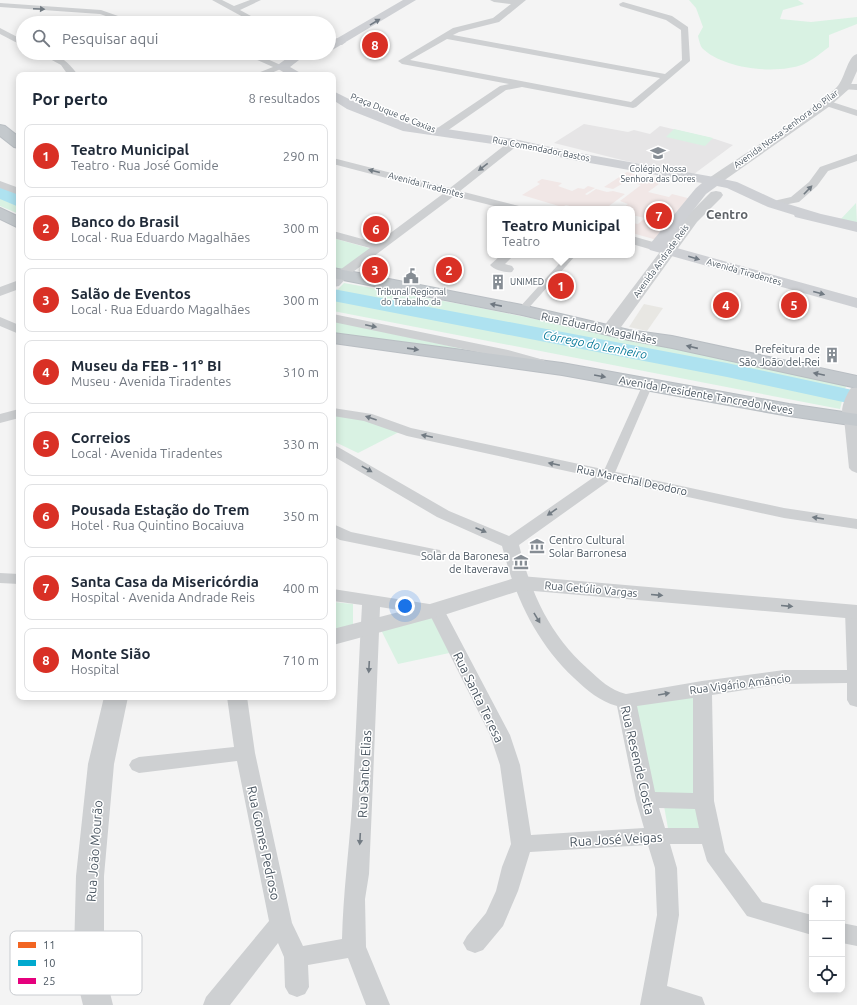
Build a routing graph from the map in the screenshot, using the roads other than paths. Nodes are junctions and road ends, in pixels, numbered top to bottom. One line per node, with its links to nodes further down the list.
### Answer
1 (51, 0): 11 (street)
2 (216, 0): 10 (street)
3 (257, 0): 10 (street)
4 (392, 0): 16 (main road)
5 (411, 0): 20 (main road, one-way to 5)
6 (494, 0): 7 (street)
7 (520, 1): 17 (street)
8 (623, 4): 30 (street)
9 (0, 5): 11 (street, one-way to 11)
10 (235, 9): 14 (street)
11 (104, 13): 12 (street); 13 (street)
12 (112, 16)
13 (117, 16)
14 (248, 16)
15 (0, 32): 18 (street)
16 (336, 32)
17 (445, 36): 30 (street); 31 (street)
18 (16, 40)
19 (336, 41): 20 (street)
20 (342, 42): 21 (main road)
21 (336, 45)
22 (857, 58): 32 (street, Avenida Nossa Senhora do Pilar)
23 (56, 60): 27 (street)
24 (261, 60): 26 (street)
25 (297, 60): 26 (main road)
26 (280, 69): 28 (street); 29 (main road)
27 (71, 72)
28 (269, 72)
29 (289, 72)
30 (668, 77): 31 (street)
31 (503, 84): 38 (street)
32 (854, 86): 35 (street, Avenida Nossa Senhora do Pilar)
33 (336, 90): 38 (main road, Praça Duque de Caxias)
34 (336, 97): 38 (main road, Praça Duque de Caxias)
35 (830, 104): 36 (street); 42 (street, Avenida Nossa Senhora do Pilar); 45 (street, Avenida Nossa Senhora do Pilar)
36 (857, 113)
37 (0, 129): 39 (highway)
38 (440, 131): 40 (main road, Rua Comendador Bastos)
39 (16, 142)
40 (514, 143): 45 (main road, Rua Comendador Bastos); 47 (street, one-way to 47)
41 (857, 156): 49 (street, one-way to 41)
42 (764, 161)
43 (336, 162): 47 (street, Avenida Tiradentes, one-way to 43)
44 (0, 184): 46 (street)
45 (710, 189): 48 (main road, Rua Comendador Bastos); 49 (main road, Avenida Nossa Senhora do Pilar); 58 (main road, Avenida Andrade Reis)
46 (16, 191)
47 (452, 192): 50 (street, Avenida Tiradentes); 57 (street)
48 (749, 202): 49 (main road); 52 (main road, Rua Comendador Bastos)
49 (773, 204): 52 (main road)
50 (507, 206)
51 (0, 214): 53 (highway)
52 (815, 216): 54 (main road)
53 (16, 222)
54 (857, 227)
55 (336, 235): 57 (street)
56 (635, 241): 58 (street, Avenida Tiradentes)
57 (379, 247): 62 (street)
58 (662, 249): 65 (main road, Avenida Tiradentes, one-way to 65); 70 (street, Avenida Andrade Reis)
59 (504, 258): 61 (street)
60 (569, 258): 66 (street)
61 (508, 269)
62 (336, 276): 66 (highway, Rua Eduardo Magalhães, one-way to 62)
63 (16, 285): 64 (street)
64 (0, 292)
65 (857, 303)
66 (522, 310): 70 (highway, Rua Eduardo Magalhães)
67 (336, 319): 72 (street, Avenida Presidente Tancredo Neves, one-way to 72)
68 (0, 321): 69 (street)
69 (16, 329)
70 (605, 330): 73 (highway, Rua Eduardo Magalhães, one-way to 70)
71 (336, 338): 72 (highway, Avenida Presidente Tancredo Neves, one-way to 72)
72 (562, 370): 74 (highway, Avenida Presidente Tancredo Neves, one-way to 74)
73 (857, 382)
74 (648, 384): 78 (highway, Avenida Presidente Tancredo Neves); 82 (street)
75 (857, 392): 78 (street)
76 (336, 412): 82 (street, Rua Marechal Deodoro, one-way to 76)
77 (16, 414): 79 (street)
78 (853, 417): 81 (street)
79 (0, 419)
80 (336, 452): 85 (street, one-way to 85)
81 (857, 468)
82 (608, 475): 83 (street, Rua Marechal Deodoro, one-way to 82); 85 (street, one-way to 85)
83 (857, 524)
84 (337, 536): 86 (street)
85 (510, 543): 89 (street, Rua Resende Costa)
86 (434, 554)
87 (0, 578): 88 (street)
88 (16, 579)
89 (520, 583): 92 (street, Rua Getúlio Vargas); 93 (street, Rua Getúlio Vargas, one-way to 93); 101 (street, Rua Resende Costa, one-way to 101)
90 (336, 595): 91 (street)
91 (371, 600): 92 (street); 94 (street, Rua Santo Elias)
92 (436, 610): 94 (street, Rua Getúlio Vargas); 108 (street, Rua Santa Teresa)
93 (856, 611): 96 (street)
94 (370, 628): 95 (street, Rua Getúlio Vargas); 115 (street, Rua Santo Elias, one-way to 115)
95 (336, 637)
96 (855, 676): 97 (street, Rua Vigário Amâncio); 100 (street)
97 (702, 688): 101 (street, Rua Vigário Amâncio, one-way to 97); 105 (street)
98 (115, 700): 111 (street, Rua João Mourão)
99 (237, 700): 102 (street, Rua Gomes Pedroso)
100 (857, 700)
101 (626, 701): 104 (street, Rua Resende Costa)
102 (245, 752): 103 (street); 109 (street, Rua Gomes Pedroso)
103 (139, 765)
104 (646, 800): 105 (street); 106 (street, Rua Resende Costa)
105 (704, 801): 107 (street)
106 (656, 836): 107 (street, Rua José Veigas); 108 (street, Rua José Veigas); 119 (street, Rua Resende Costa)
107 (711, 836): 110 (street)
108 (522, 844): 114 (street)
109 (280, 923): 116 (street, Rua Gomes Pedroso); 121 (street)
110 (809, 924)
111 (89, 931)
112 (845, 934): 113 (street)
113 (857, 936)
114 (475, 943)
115 (354, 947): 116 (street); 122 (street)
116 (296, 957): 117 (street, Rua Gomes Pedroso)
117 (297, 987)
118 (96, 995): 120 (street, Rua João Mourão)
119 (653, 999): 123 (street)
120 (98, 1005)
121 (215, 1005)
122 (378, 1005)
123 (693, 1005)

